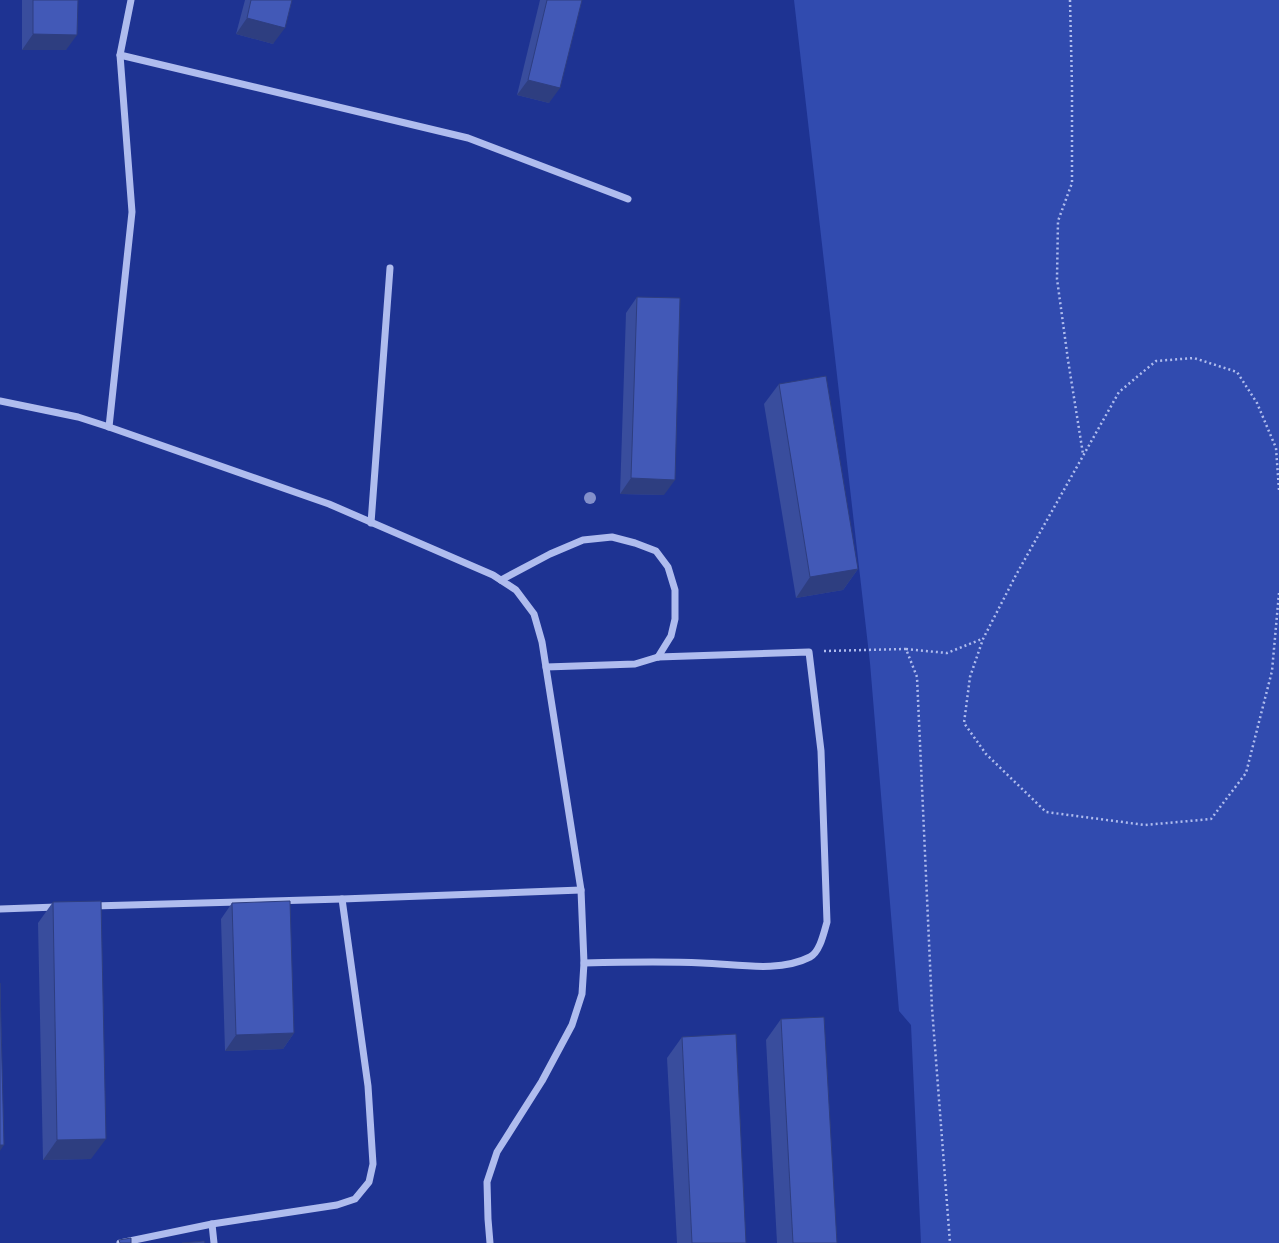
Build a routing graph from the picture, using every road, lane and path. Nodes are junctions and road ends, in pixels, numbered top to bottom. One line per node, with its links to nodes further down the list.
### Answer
1 (131, 0): 3 (lane)
2 (1070, 0): 8 (path)
3 (120, 55): 4 (lane); 7 (lane)
4 (628, 199)
5 (390, 268): 10 (lane)
6 (0, 401): 7 (lane)
7 (109, 427): 10 (lane)
8 (1083, 455): 9 (path); 13 (path)
9 (1279, 490)
10 (371, 523): 11 (lane)
11 (502, 580): 16 (lane); 17 (lane)
12 (1279, 593): 13 (path)
13 (983, 639): 14 (path)
14 (906, 649): 15 (path); 28 (path)
15 (809, 652): 16 (lane); 23 (lane)
16 (658, 657): 17 (lane)
17 (546, 667): 18 (lane)
18 (581, 890): 19 (lane); 23 (lane)
19 (342, 899): 20 (lane); 24 (lane)
20 (87, 906)
21 (64, 907): 22 (lane)
22 (0, 909)
23 (584, 963): 27 (lane)
24 (212, 1224): 25 (lane); 26 (lane)
25 (120, 1243)
26 (214, 1243)
27 (490, 1243)
28 (950, 1243)

